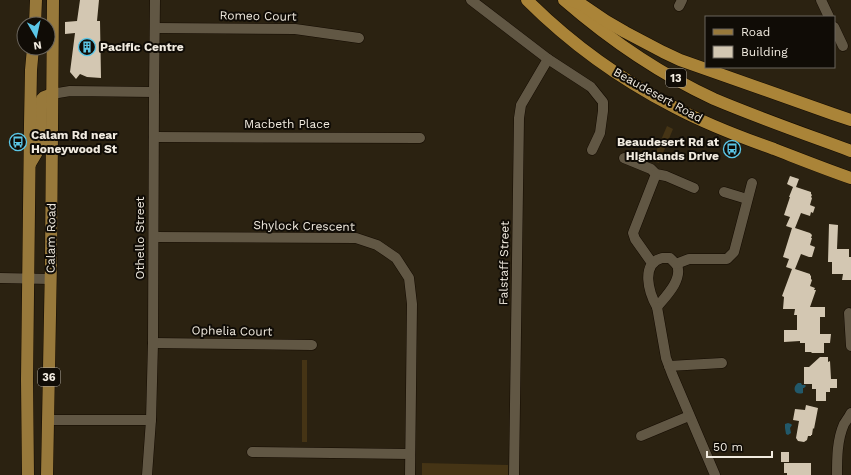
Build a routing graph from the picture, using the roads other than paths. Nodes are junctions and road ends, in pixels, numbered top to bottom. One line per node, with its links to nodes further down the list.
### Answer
1 (36, 0): 9 (main road)
2 (54, 0): 18 (main road, Calam Road / 36)
3 (155, 0): 11 (street, Othello Street)
4 (471, 0): 16 (street)
5 (527, 0): 27 (highway, Beaudesert Road / 13)
6 (564, 0): 23 (highway, Beaudesert Road / 13)
7 (569, 0): 19 (highway)
8 (821, 0): 10 (street)
9 (35, 16)
10 (829, 16)
11 (155, 28): 13 (street, Romeo Court); 17 (street, Othello Street)
12 (835, 29): 14 (street)
13 (359, 38)
14 (843, 46)
15 (32, 56): 25 (main road, Calam Road / 36)
16 (548, 59): 22 (street); 56 (street, Falstaff Street)
17 (154, 92): 18 (street); 20 (street, Othello Street)
18 (52, 94): 25 (main road); 37 (main road, Calam Road / 36)
19 (851, 120)
20 (154, 137): 21 (street, Macbeth Place); 32 (street, Othello Street)
21 (420, 138)
22 (592, 150)
23 (851, 151)
24 (624, 158): 26 (street)
25 (30, 165): 36 (main road, Calam Road / 36)
26 (656, 174): 29 (street); 33 (street)
27 (851, 178)
28 (752, 183): 31 (street)
29 (694, 188)
30 (724, 192): 31 (street)
31 (747, 199): 34 (street)
32 (154, 237): 40 (street, Othello Street); 51 (street, Shylock Crescent)
33 (652, 263): 34 (street); 38 (street)
34 (676, 264): 38 (street)
35 (0, 278): 36 (street)
36 (28, 279): 37 (street); 52 (main road, Calam Road / 36)
37 (50, 279): 47 (main road, Calam Road / 36)
38 (657, 307): 44 (street)
39 (849, 313): 42 (street)
40 (153, 343): 41 (street, Ophelia Court); 48 (street, Othello Street)
41 (312, 345)
42 (851, 346)
43 (722, 363): 44 (street)
44 (669, 366): 46 (street)
45 (851, 413): 58 (street)
46 (689, 416): 49 (street); 57 (street)
47 (48, 420): 48 (street); 53 (main road, Calam Road / 36)
48 (151, 420): 54 (street, Othello Street)
49 (641, 436)
50 (252, 452): 51 (street)
51 (410, 454): 55 (street, Shylock Crescent)
52 (28, 475)
53 (47, 475)
54 (147, 475)
55 (410, 475)
56 (514, 475)
57 (715, 475)
58 (837, 475)

